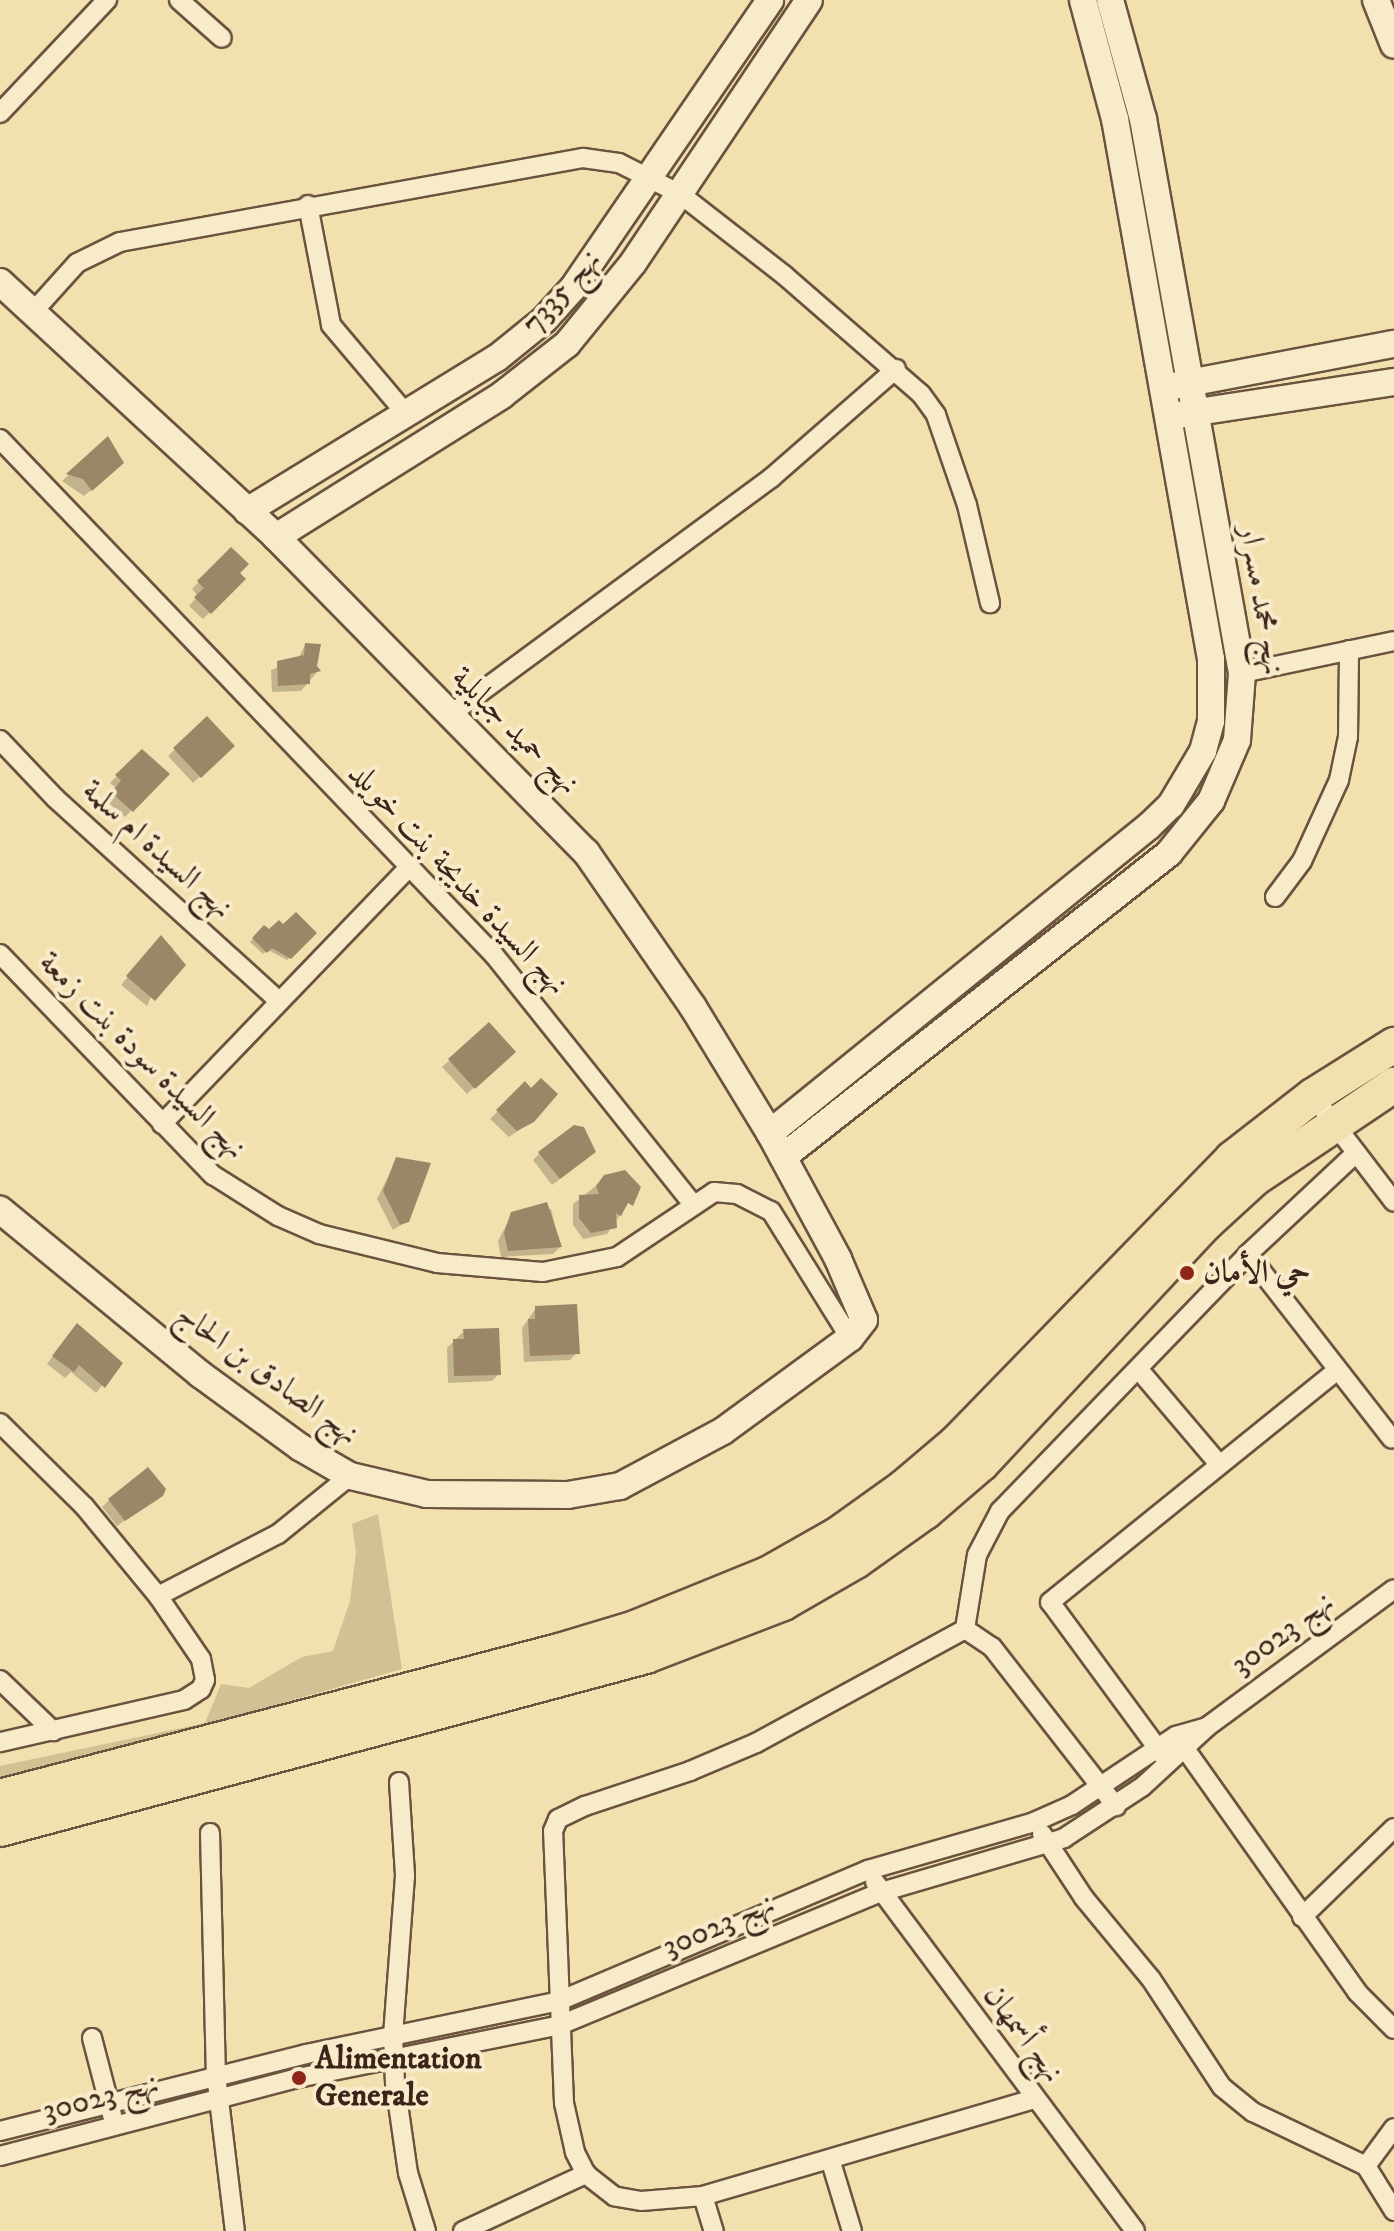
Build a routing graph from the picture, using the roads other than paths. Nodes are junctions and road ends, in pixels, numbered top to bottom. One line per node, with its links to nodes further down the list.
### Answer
1 (107, 0): 10 (street)
2 (179, 0): 8 (street)
3 (770, 0): 11 (street, نهج 7335)
4 (809, 0): 12 (street, نهج 7335)
5 (1083, 0): 20 (street, نهج محمد مسرار)
6 (1110, 0): 19 (street, نهج محمد مسرار)
7 (1376, 0): 9 (street)
8 (222, 38)
9 (1394, 45)
10 (0, 113)
11 (651, 177): 12 (street); 13 (street); 22 (street, نهج 7335)
12 (680, 194): 17 (street); 26 (street, نهج 7335)
13 (308, 205): 15 (street); 22 (street)
14 (0, 282): 15 (street, نهج حميد جبايلية)
15 (32, 313): 25 (street, نهج حميد جبايلية)
16 (1394, 344): 19 (street)
17 (896, 369): 27 (street); 31 (street)
18 (1394, 382): 21 (street)
19 (1189, 383): 20 (street); 21 (street, نهج محمد مسرار)
20 (1161, 388): 23 (street, نهج محمد مسرار)
21 (1194, 413): 23 (street); 30 (street, نهج محمد مسرار)
22 (408, 416): 25 (street, نهج 7335)
23 (1166, 417): 42 (street, نهج محمد مسرار)
24 (0, 439): 33 (street, نهج السيدة خديجة بنت خويلد)
25 (247, 511): 26 (street, نهج حميد جبايلية)
26 (276, 537): 31 (street, نهج حميد جبايلية)
27 (990, 603)
28 (1394, 641): 29 (street)
29 (1349, 650): 30 (street); 34 (street)
30 (1242, 673): 44 (street, نهج محمد مسرار)
31 (451, 714): 42 (street, نهج حميد جبايلية)
32 (0, 740): 36 (street, نهج السيدة ام سلمة)
33 (410, 866): 36 (street); 46 (street, نهج السيدة خديجة بنت خويلد)
34 (1275, 897)
35 (0, 954): 40 (street, نهج السيدة سودة بنت زمعة)
36 (279, 1001): 40 (street)
37 (1394, 1045): 39 (highway)
38 (1394, 1085): 41 (highway)
39 (1313, 1096): 41 (street); 67 (highway)
40 (162, 1124): 46 (street, نهج السيدة سودة بنت زمعة)
41 (1333, 1124): 43 (street); 71 (highway)
42 (770, 1133): 44 (street, نهج حميد جبايلية)
43 (1355, 1154): 45 (street); 48 (street)
44 (783, 1157): 49 (street, نهج حميد جبايلية)
45 (1394, 1202)
46 (693, 1204): 49 (street)
47 (0, 1210): 55 (street, نهج الصادق بن الحاج)
48 (1248, 1254): 50 (street); 51 (street)
49 (857, 1329): 55 (street, نهج الصادق بن الحاج)
50 (1140, 1371): 54 (street); 58 (street)
51 (1336, 1371): 53 (street); 54 (street)
52 (0, 1423): 57 (street)
53 (1392, 1439)
54 (1219, 1464): 63 (street)
55 (350, 1476): 57 (street)
56 (1394, 1589): 62 (street, نهج 30023)
57 (158, 1596): 60 (street)
58 (965, 1629): 66 (street); 77 (street)
59 (0, 1680): 60 (street)
60 (53, 1731): 61 (street)
61 (0, 1742)
62 (1182, 1743): 63 (street, نهج 30023); 64 (street, نهج 30023); 76 (street)
63 (1157, 1748): 64 (street); 66 (street, نهج 30023)
64 (1170, 1765): 68 (street, نهج 30023)
65 (399, 1782): 80 (street)
66 (1104, 1785): 68 (street); 69 (street, نهج 30023)
67 (0, 1797)
68 (1116, 1806): 73 (street, نهج 30023)
69 (1035, 1822): 73 (street); 74 (street, نهج 30023)
70 (1394, 1828): 76 (street)
71 (0, 1829)
72 (210, 1833): 83 (street)
73 (1047, 1844): 75 (street, نهج 30023); 91 (street)
74 (868, 1870): 75 (street, نهج أسمهان); 77 (street, نهج 30023)
75 (881, 1892): 78 (street, نهج 30023); 84 (street, نهج أسمهان)
76 (1302, 1917): 79 (street)
77 (559, 2001): 78 (street); 80 (street, نهج 30023)
78 (560, 2025): 82 (street, نهج 30023); 93 (street)
79 (1394, 2029)
80 (393, 2034): 82 (street); 83 (street, نهج 30023)
81 (92, 2038): 86 (street)
82 (394, 2058): 85 (street, نهج 30023); 97 (street)
83 (216, 2075): 85 (street); 86 (street, نهج 30023)
84 (1034, 2099): 92 (street); 101 (street, نهج أسمهان)
85 (217, 2100): 87 (street, نهج 30023); 96 (street)
86 (109, 2103): 87 (street); 89 (street, نهج 30023)
87 (114, 2125): 90 (street, نهج 30023)
88 (1394, 2128): 91 (street)
89 (0, 2131)
90 (0, 2156)
91 (1379, 2158): 95 (street)
92 (831, 2162): 94 (street); 100 (street)
93 (586, 2174): 94 (street); 98 (street)
94 (703, 2196): 99 (street)
95 (1394, 2211)
96 (235, 2231)
97 (426, 2231)
98 (463, 2231)
99 (714, 2231)
100 (852, 2231)
101 (1135, 2231)

